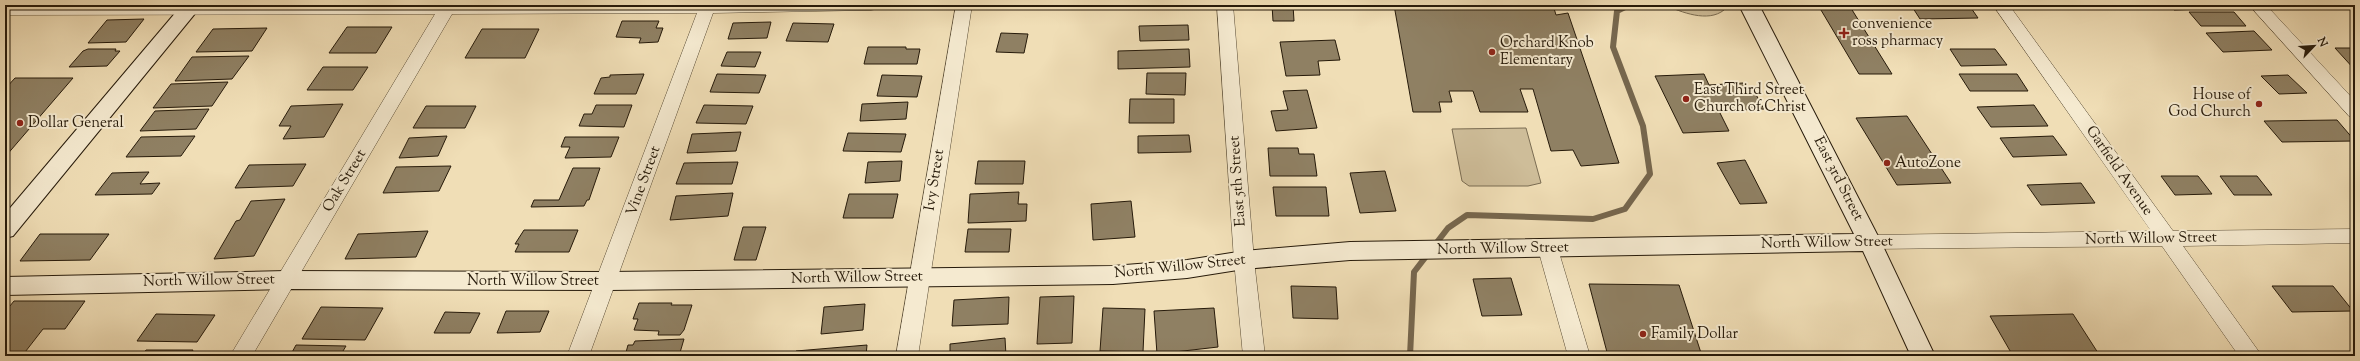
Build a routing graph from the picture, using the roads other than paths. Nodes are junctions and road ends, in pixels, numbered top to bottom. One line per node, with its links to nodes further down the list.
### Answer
1 (870, 5): 7 (street)
2 (964, 5): 18 (street, Ivy Street)
3 (1225, 5): 17 (street, East 5th Street)
4 (1749, 5): 15 (main road, East 3rd Street)
5 (2001, 5): 14 (street, Garfield Avenue)
6 (2257, 5): 11 (street)
7 (708, 6): 8 (street); 20 (street, Vine Street)
8 (448, 7): 9 (street); 19 (street, Oak Street)
9 (189, 8): 10 (street); 12 (main road)
10 (5, 10)
11 (2355, 112)
12 (5, 230)
13 (2355, 236): 14 (street, North Willow Street)
14 (2167, 238): 15 (street, North Willow Street); 28 (street, Garfield Avenue)
15 (1870, 242): 16 (main road, North Willow Street); 27 (main road, East 3rd Street)
16 (1548, 249): 17 (main road, North Willow Street); 26 (street)
17 (1244, 260): 18 (main road, North Willow Street); 25 (street, East 5th Street)
18 (919, 277): 20 (main road, North Willow Street); 24 (street, Ivy Street)
19 (286, 280): 20 (main road, North Willow Street); 21 (main road, North Willow Street); 22 (street, Oak Street)
20 (608, 281): 23 (street, Vine Street)
21 (5, 286)
22 (241, 356)
23 (578, 356)
24 (907, 356)
25 (1254, 356)
26 (1579, 356)
27 (1923, 356)
28 (2251, 356)

